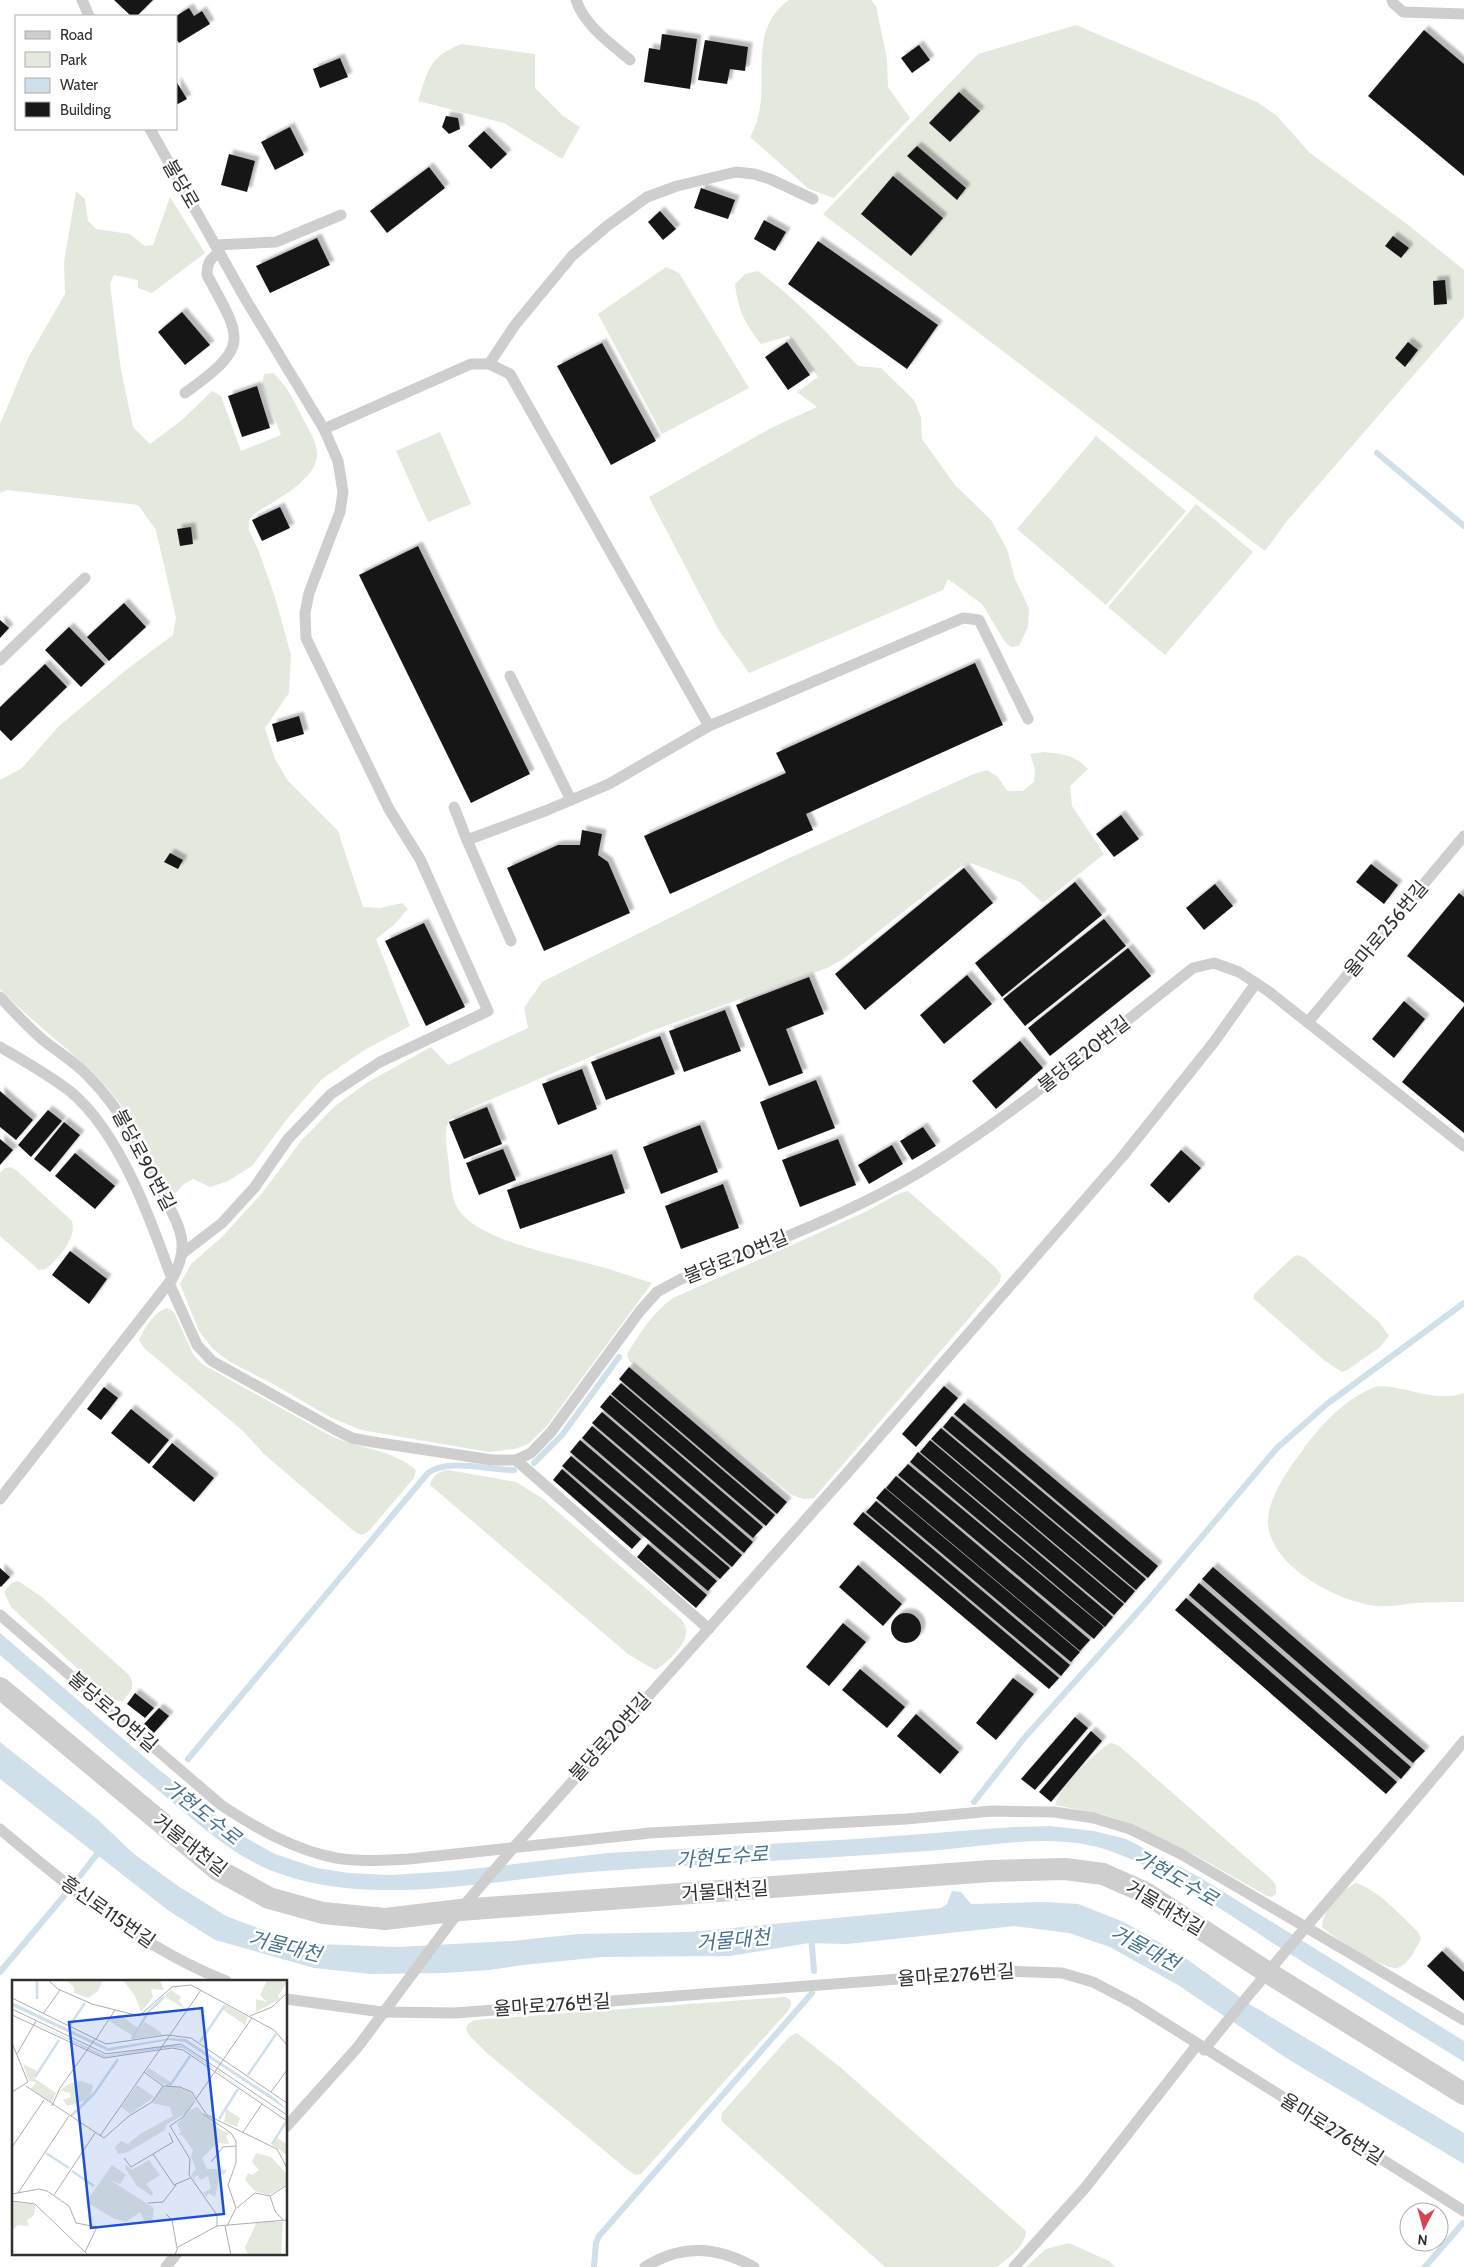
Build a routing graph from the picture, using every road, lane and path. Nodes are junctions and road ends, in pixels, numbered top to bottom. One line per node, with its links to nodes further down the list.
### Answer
1 (82, 0): 5 (lane)
2 (576, 0): 6 (lane)
3 (1392, 0): 4 (lane)
4 (1464, 14)
5 (89, 15)
6 (630, 60)
7 (151, 130): 10 (lane, 불당로)
8 (813, 199): 11 (lane)
9 (341, 215): 10 (lane)
10 (215, 245): 12 (lane); 13 (lane, 불당로)
11 (489, 364): 13 (lane); 18 (lane)
12 (185, 393)
13 (324, 430): 29 (lane, 불당로)
14 (84, 578): 15 (lane)
15 (0, 660)
16 (510, 676): 19 (lane)
17 (1028, 719): 18 (lane)
18 (709, 726): 19 (lane)
19 (571, 800): 22 (lane)
20 (454, 807): 22 (lane)
21 (1464, 836): 26 (lane, 율마로256번길)
22 (467, 840): 23 (lane)
23 (511, 940)
24 (1256, 983): 26 (lane); 31 (lane, 불당로20번길); 34 (lane, 불당로20번길)
25 (0, 997): 29 (lane, 불당로90번길)
26 (1308, 1022): 28 (lane)
27 (0, 1047): 30 (lane)
28 (1464, 1146)
29 (183, 1253): 30 (lane, 불당로90번길)
30 (171, 1281): 31 (lane); 32 (lane, 불당로90번길)
31 (516, 1460): 34 (lane)
32 (0, 1500)
33 (0, 1615): 38 (lane, 불당로20번길)
34 (709, 1629): 38 (lane, 불당로20번길)
35 (0, 1688): 39 (street, 거물대천길)
36 (1464, 1741): 40 (lane)
37 (0, 1829): 42 (lane, 흥신로115번길)
38 (510, 1852): 39 (lane); 40 (lane)
39 (459, 1912): 41 (street, 거물대천길); 44 (lane)
40 (1303, 1930): 41 (lane); 45 (lane)
41 (1267, 1972): 46 (lane); 47 (street, 거물대천길)
42 (224, 1980)
43 (288, 1999): 44 (lane)
44 (385, 2008): 46 (lane, 율마로276번길); 48 (lane)
45 (1464, 2020)
46 (1204, 2046): 49 (lane, 율마로276번길); 54 (lane)
47 (1464, 2094)
48 (288, 2125)
49 (1464, 2211)
50 (176, 2254): 51 (lane)
51 (166, 2267)
52 (644, 2267): 53 (lane)
53 (754, 2267)
54 (1014, 2267)

